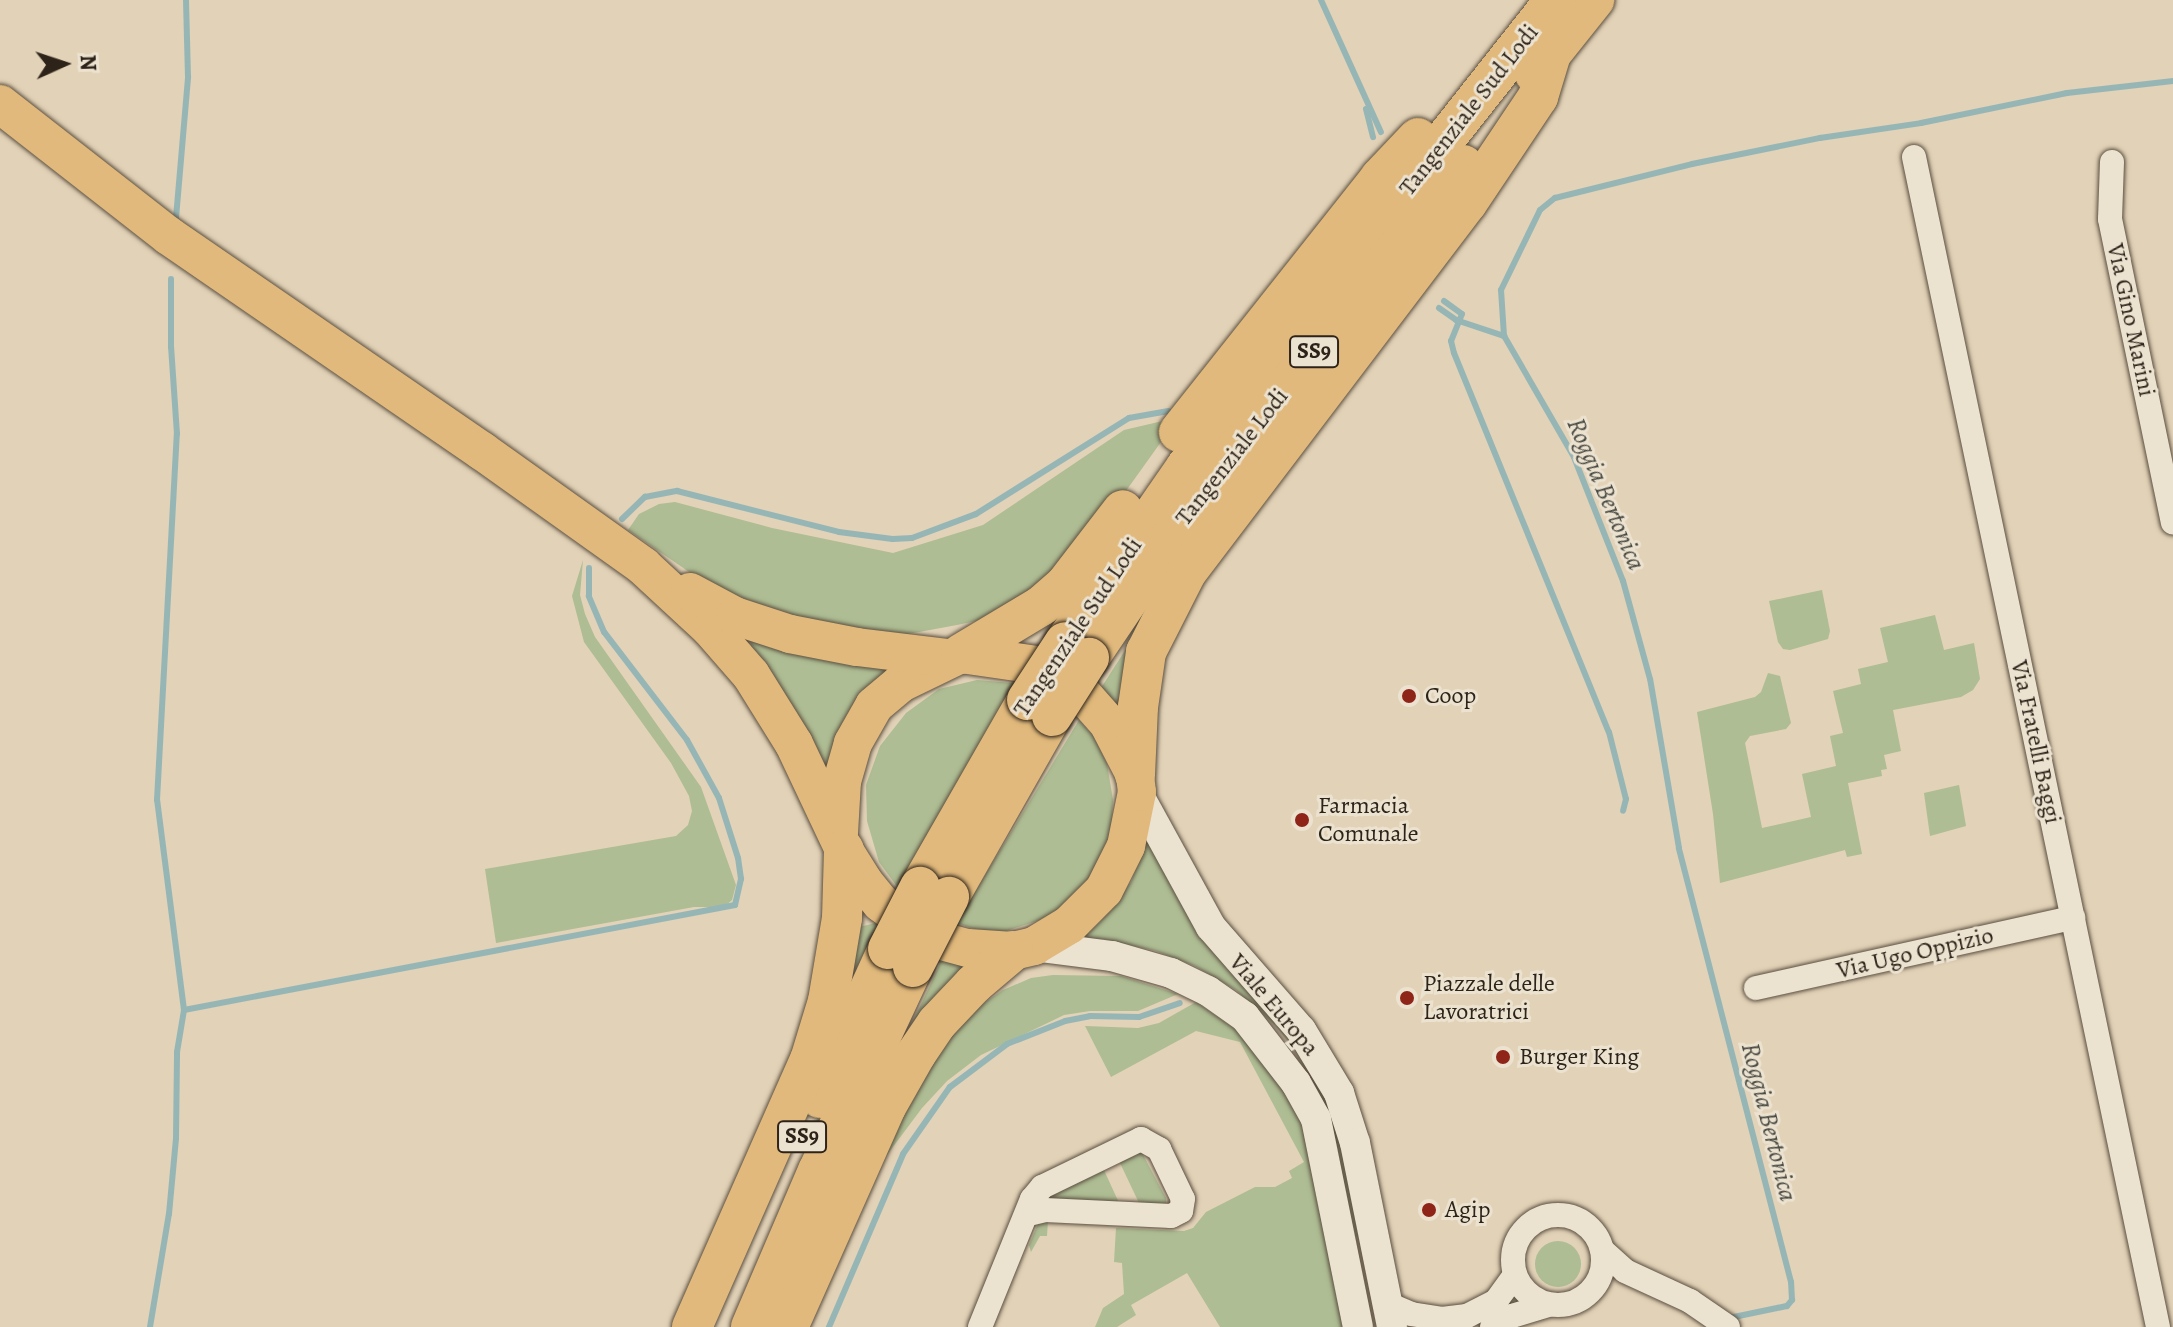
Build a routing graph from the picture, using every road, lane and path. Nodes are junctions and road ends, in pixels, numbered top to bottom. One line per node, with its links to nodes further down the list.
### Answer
1 (1555, 0): 4 (highway, Tangenziale Sud Lodi / SS9)
2 (1594, 0): 3 (highway, Tangenziale Lodi / SS9)
3 (1551, 54): 10 (highway, Tangenziale Lodi / SS9); 12 (highway)
4 (1501, 70): 10 (highway, Tangenziale Sud Lodi / SS9); 11 (highway)
5 (0, 104): 9 (main road)
6 (1914, 157): 14 (street, Via Fratelli Baggi)
7 (2112, 162): 8 (street, Via Gino Marini)
8 (2173, 523)
9 (643, 566): 11 (main road); 13 (main road)
10 (1077, 650): 16 (highway, Tangenziale Sud Lodi / SS9, bridge)
11 (955, 656): 12 (main road); 13 (main road)
12 (1136, 783): 15 (main road); 25 (street, Viale Europa)
13 (842, 842): 15 (main road); 26 (highway)
14 (2073, 918): 17 (street, Via Ugo Oppizio); 34 (street, Via Fratelli Baggi)
15 (1024, 948): 18 (street, Viale Europa); 29 (highway)
16 (901, 958): 27 (highway, Tangenziale Sud Lodi / SS9); 28 (highway, Tangenziale Sud Lodi / SS9)
17 (1756, 988)
18 (1327, 1161): 25 (street, Viale Europa); 31 (street, Viale Europa)
19 (1029, 1214): 19 (street); 30 (street)
20 (1602, 1250): 21 (street); 22 (street); 23 (street)
21 (1515, 1275): 24 (street); 25 (street)
22 (1667, 1291): 23 (street); 33 (street)
23 (1590, 1293): 24 (street)
24 (1547, 1305): 32 (street)
25 (1384, 1319)
26 (692, 1327)
27 (722, 1327)
28 (751, 1327)
29 (788, 1327)
30 (980, 1327)
31 (1358, 1327)
32 (1492, 1327)
33 (1728, 1327)
34 (2158, 1327)

